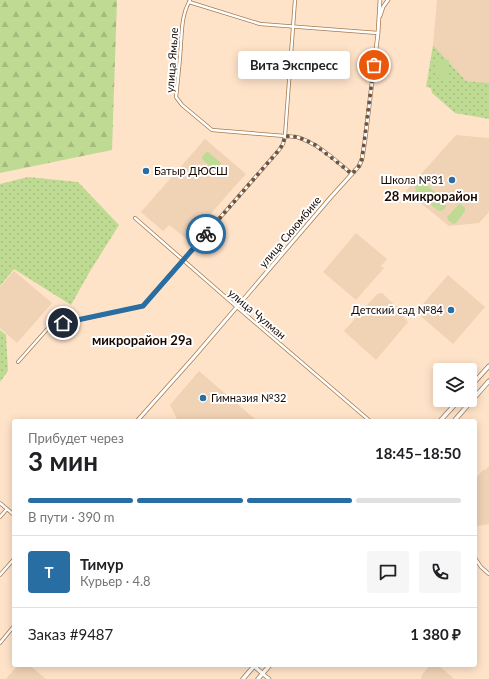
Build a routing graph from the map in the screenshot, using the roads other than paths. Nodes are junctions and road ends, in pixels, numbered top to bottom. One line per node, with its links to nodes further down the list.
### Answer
1 (295, 0): 6 (street)
2 (380, 0): 5 (street, улица Сююмбике)
3 (388, 0): 5 (street)
4 (189, 1): 6 (street); 8 (street, улица Ямьле)
5 (379, 19): 7 (street, улица Сююмбике)
6 (293, 27): 7 (street); 8 (street)
7 (378, 33): 9 (street, улица Сююмбике)
8 (285, 136): 9 (street); 11 (street)
9 (352, 174): 12 (street, улица Сююмбике)
10 (135, 218): 11 (street, улица Чулман)
11 (183, 261): 12 (street, улица Чулман); 13 (street)
12 (237, 307): 18 (street, улица Сююмбике); 19 (street, улица Чулман)
13 (18, 362)
14 (489, 366): 15 (main road)
15 (477, 379)
16 (489, 381): 21 (main road)
17 (453, 407): 20 (main road)
18 (139, 419)
19 (368, 419)
20 (442, 419)
21 (456, 419)
22 (0, 503): 23 (street)
23 (7, 509): 24 (street); 25 (street)
24 (12, 513)
25 (0, 517)
26 (12, 561): 29 (street)
27 (477, 561): 28 (street)
28 (489, 574)
29 (0, 575)
30 (12, 628): 31 (street)
31 (0, 643)
32 (252, 667): 36 (main road)
33 (256, 667): 35 (main road)
34 (268, 667): 35 (main road)
35 (263, 674): 37 (main road); 38 (street)
36 (243, 679)
37 (258, 679)
38 (268, 679)

